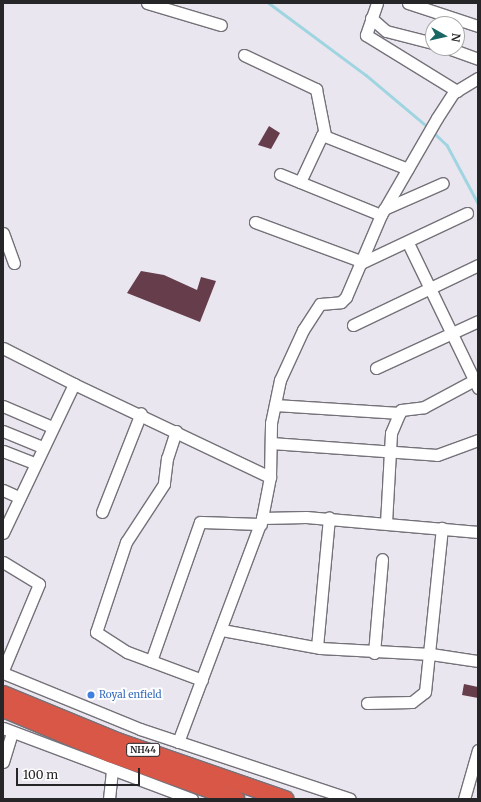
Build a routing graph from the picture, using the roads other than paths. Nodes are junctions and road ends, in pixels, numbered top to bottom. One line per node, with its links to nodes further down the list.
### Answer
1 (147, 3): 5 (street)
2 (375, 3): 4 (street)
3 (408, 3): 6 (street)
4 (371, 18): 7 (street); 12 (street)
5 (221, 25)
6 (478, 26)
7 (425, 41)
8 (465, 54): 10 (street)
9 (244, 55): 13 (street)
10 (478, 58)
11 (478, 78): 12 (street)
12 (457, 91): 14 (street)
13 (326, 135): 14 (street); 16 (street)
14 (408, 169): 18 (street)
15 (280, 174): 16 (street)
16 (300, 182): 18 (street)
17 (443, 182): 18 (street)
18 (382, 212): 23 (street)
19 (467, 213): 22 (street)
20 (255, 222): 23 (street)
21 (3, 233): 24 (street)
22 (408, 243): 23 (street); 26 (street)
23 (363, 262): 34 (street)
24 (14, 263)
25 (478, 265): 26 (street)
26 (430, 288): 28 (street); 29 (street)
27 (478, 321): 29 (street)
28 (354, 325)
29 (451, 334): 31 (street); 32 (street)
30 (3, 348): 33 (street)
31 (376, 368)
32 (477, 382): 36 (street)
33 (74, 384): 37 (street); 38 (street)
34 (275, 405): 36 (street); 42 (street)
35 (3, 406): 38 (street)
36 (400, 413): 45 (street)
37 (141, 414): 40 (street); 50 (street)
38 (52, 427): 43 (street)
39 (3, 431): 43 (street)
40 (176, 431): 47 (street); 63 (street)
41 (478, 440): 45 (street)
42 (271, 443): 45 (street); 47 (street)
43 (42, 446): 46 (street)
44 (3, 450): 46 (street)
45 (390, 453): 53 (street)
46 (34, 463): 49 (street)
47 (270, 478): 52 (street)
48 (3, 490): 49 (street)
49 (20, 497): 56 (street)
50 (102, 512)
51 (329, 518): 52 (street); 53 (street); 60 (street)
52 (261, 521): 59 (street); 63 (street)
53 (386, 522): 54 (street)
54 (442, 528): 55 (street); 62 (street)
55 (478, 532)
56 (3, 534)
57 (382, 559): 61 (street)
58 (3, 562): 65 (street)
59 (222, 630): 60 (street); 67 (street)
60 (317, 647): 61 (street)
61 (374, 653): 62 (street)
62 (431, 654): 64 (street); 69 (street)
63 (151, 661): 67 (street)
64 (478, 661)
65 (3, 670)
66 (3, 673): 72 (street)
67 (202, 680): 72 (street)
68 (3, 694): 80 (highway, NH44)
69 (367, 702)
70 (3, 709): 79 (highway, NH44)
71 (8, 730): 74 (street); 75 (street)
72 (178, 742): 81 (street)
73 (478, 750): 76 (street)
74 (3, 762)
75 (112, 771): 77 (street); 78 (street)
76 (473, 781): 82 (street)
77 (109, 799)
78 (190, 799)
79 (236, 799)
80 (285, 799)
81 (350, 799)
82 (464, 799)

